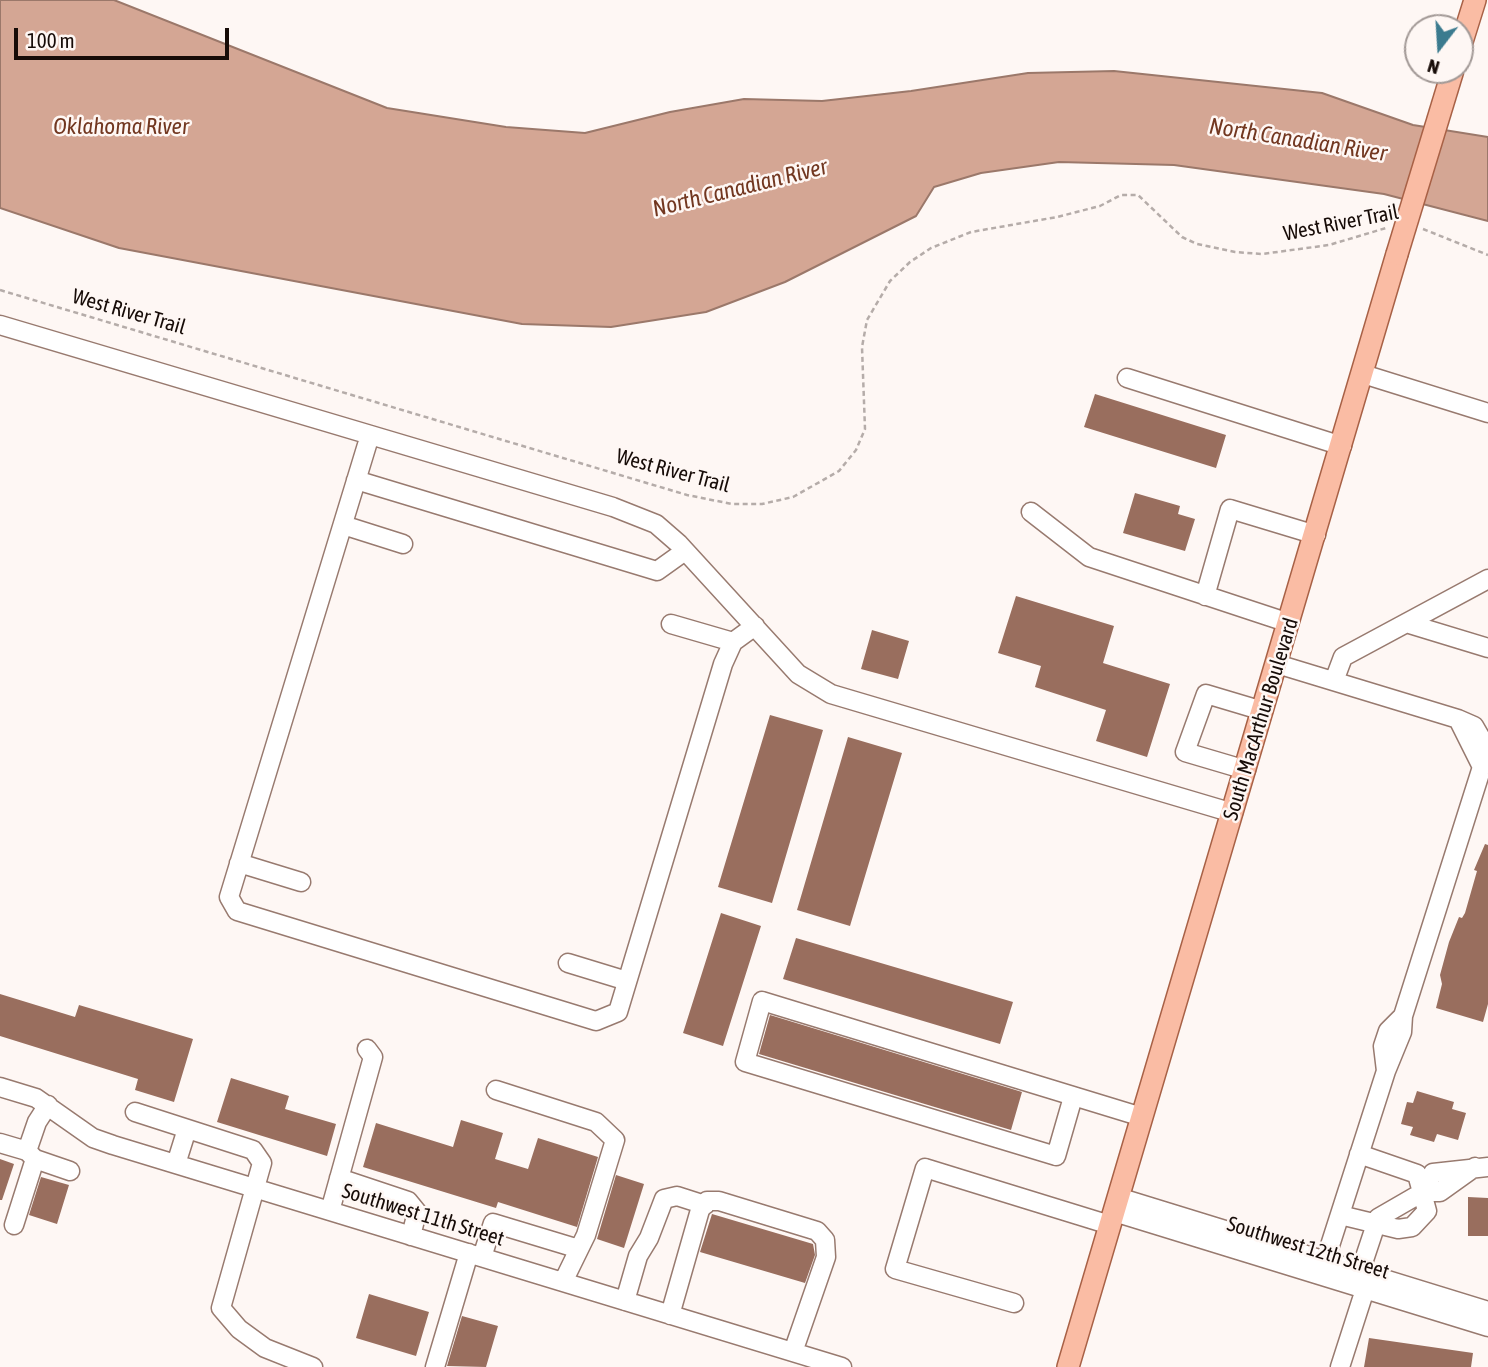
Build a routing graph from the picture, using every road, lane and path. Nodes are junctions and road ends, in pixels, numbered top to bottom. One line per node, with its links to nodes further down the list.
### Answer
1 (1449, 84): 7 (main road, South MacArthur Boulevard, bridge)
2 (1412, 226): 4 (path, West River Trail)
3 (1390, 227): 5 (path, West River Trail)
4 (1488, 255)
5 (0, 289)
6 (0, 324): 10 (street)
7 (1363, 374): 9 (street); 11 (main road, South MacArthur Boulevard)
8 (1127, 378): 11 (street)
9 (1488, 413)
10 (370, 435): 12 (street); 17 (street)
11 (1342, 446): 15 (main road, South MacArthur Boulevard)
12 (356, 480): 14 (street); 17 (street)
13 (1031, 512): 19 (street)
14 (343, 525): 16 (street); 32 (street)
15 (1316, 535): 19 (street); 20 (main road, South MacArthur Boulevard)
16 (402, 544)
17 (685, 551): 23 (street)
18 (1488, 579): 21 (street)
19 (1205, 596): 20 (street)
20 (1289, 623): 26 (main road, South MacArthur Boulevard)
21 (1406, 623): 25 (street); 27 (street)
22 (671, 624): 24 (street)
23 (755, 626): 24 (street); 31 (street)
24 (733, 642): 35 (street)
25 (1488, 648)
26 (1277, 664): 27 (street); 28 (main road, South MacArthur Boulevard)
27 (1334, 681): 29 (street)
28 (1263, 711): 30 (main road, South MacArthur Boulevard); 30 (street)
29 (1486, 759): 45 (street)
30 (1246, 771): 31 (main road, South MacArthur Boulevard)
31 (1233, 813): 42 (main road, South MacArthur Boulevard)
32 (239, 863): 33 (street); 35 (street)
33 (301, 882)
34 (568, 963): 35 (street)
35 (627, 981)
36 (367, 1049): 50 (street)
37 (0, 1087): 40 (street, Southwest 11th Street)
38 (496, 1090): 60 (street)
39 (1073, 1097): 39 (street); 42 (street)
40 (48, 1105): 46 (street); 47 (street, Southwest 11th Street)
41 (135, 1112): 43 (street)
42 (1142, 1117): 55 (main road, South MacArthur Boulevard)
43 (187, 1129): 47 (street); 51 (street)
44 (0, 1143): 46 (street)
45 (1359, 1154): 52 (street); 56 (street)
46 (31, 1155): 49 (street); 57 (street)
47 (176, 1164): 51 (street, Southwest 11th Street)
48 (1481, 1167): 52 (street)
49 (71, 1171)
50 (339, 1178): 54 (street); 59 (street)
51 (255, 1188): 54 (street, Southwest 11th Street); 71 (street)
52 (1423, 1192): 58 (street); 58 (street)
53 (705, 1205): 65 (street); 68 (street); 70 (street)
54 (330, 1211): 59 (street, Southwest 11th Street)
55 (1114, 1211): 62 (street, Southwest 12th Street); 63 (street, Southwest 12th Street); 66 (street); 74 (main road, South MacArthur Boulevard)
56 (1340, 1215): 58 (street); 62 (street)
57 (14, 1225)
58 (1375, 1226): 63 (street)
59 (411, 1236): 61 (street, Southwest 11th Street)
60 (579, 1249): 61 (street); 64 (street)
61 (476, 1255): 64 (street, Southwest 11th Street); 72 (street)
62 (1325, 1261): 63 (street, Southwest 12th Street)
63 (1363, 1280): 67 (street, Southwest 12th Street); 69 (street, Southwest 12th Street); 75 (street)
64 (563, 1282): 65 (street, Southwest 11th Street)
65 (625, 1301): 68 (street, Southwest 11th Street)
66 (1014, 1303)
67 (1488, 1311)
68 (670, 1315): 70 (street, Southwest 11th Street)
69 (1488, 1327)
70 (793, 1352): 73 (street, Southwest 11th Street)
71 (313, 1367)
72 (435, 1367)
73 (842, 1367)
74 (1068, 1367)
75 (1340, 1367)

